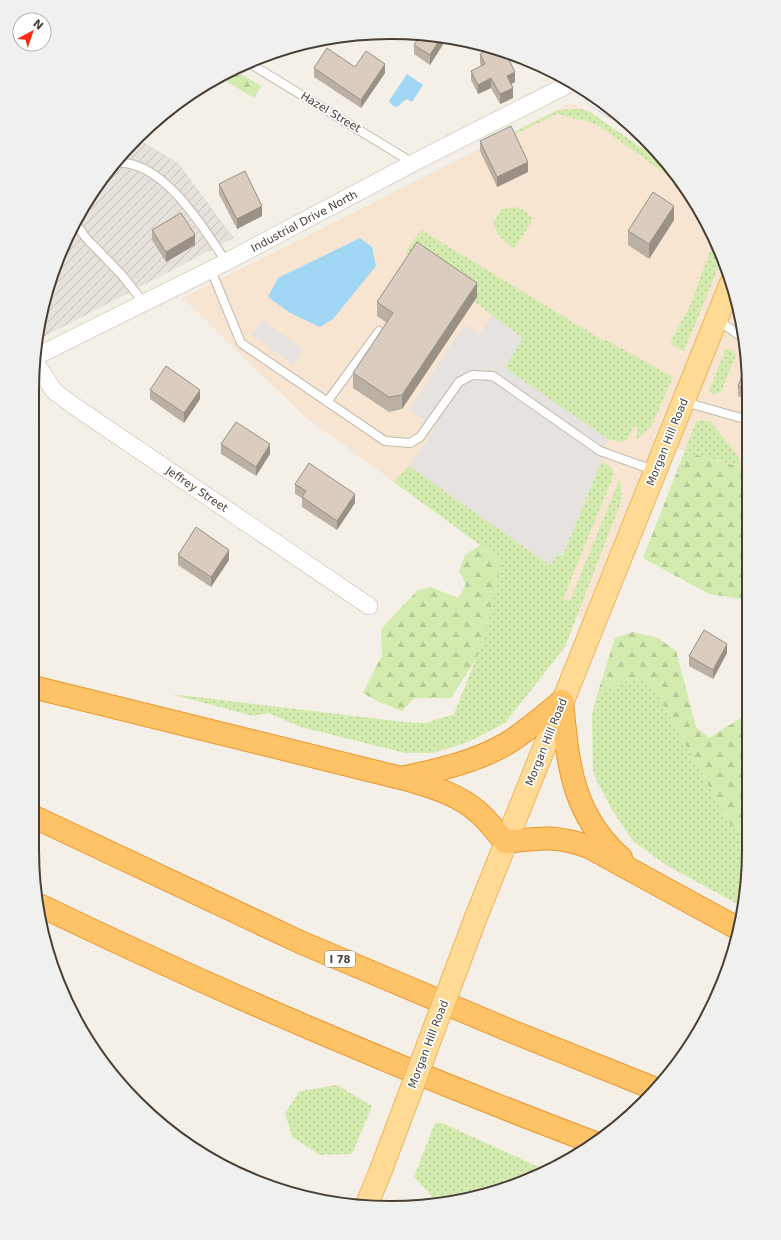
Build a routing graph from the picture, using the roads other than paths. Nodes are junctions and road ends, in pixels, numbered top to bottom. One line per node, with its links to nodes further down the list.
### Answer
1 (254, 67): 4 (lane, Hazel Street)
2 (566, 86): 4 (street, Industrial Drive North)
3 (123, 163): 6 (lane)
4 (413, 163): 6 (street, Industrial Drive North)
5 (79, 228): 8 (lane)
6 (219, 266): 8 (street, Industrial Drive North); 15 (lane)
7 (727, 292): 9 (main road, Morgan Hill Road)
8 (144, 303): 12 (street, Industrial Drive North)
9 (717, 319): 11 (lane); 14 (main road, Morgan Hill Road)
10 (379, 331): 15 (lane)
11 (737, 334)
12 (41, 354)
13 (40, 370): 18 (street, Jeffrey Street)
14 (684, 401): 16 (lane); 17 (main road, Morgan Hill Road)
15 (327, 402): 17 (lane)
16 (742, 418)
17 (656, 471): 20 (main road, Morgan Hill Road)
18 (369, 606)
19 (39, 688): 21 (highway)
20 (562, 701): 21 (highway); 23 (main road, Morgan Hill Road); 24 (highway)
21 (401, 778): 23 (highway)
22 (39, 819): 27 (highway, I 78)
23 (505, 842): 24 (highway); 29 (main road, Morgan Hill Road, bridge)
24 (635, 871): 26 (highway)
25 (44, 908): 28 (highway)
26 (733, 925)
27 (650, 1087)
28 (588, 1140)
29 (369, 1200)

